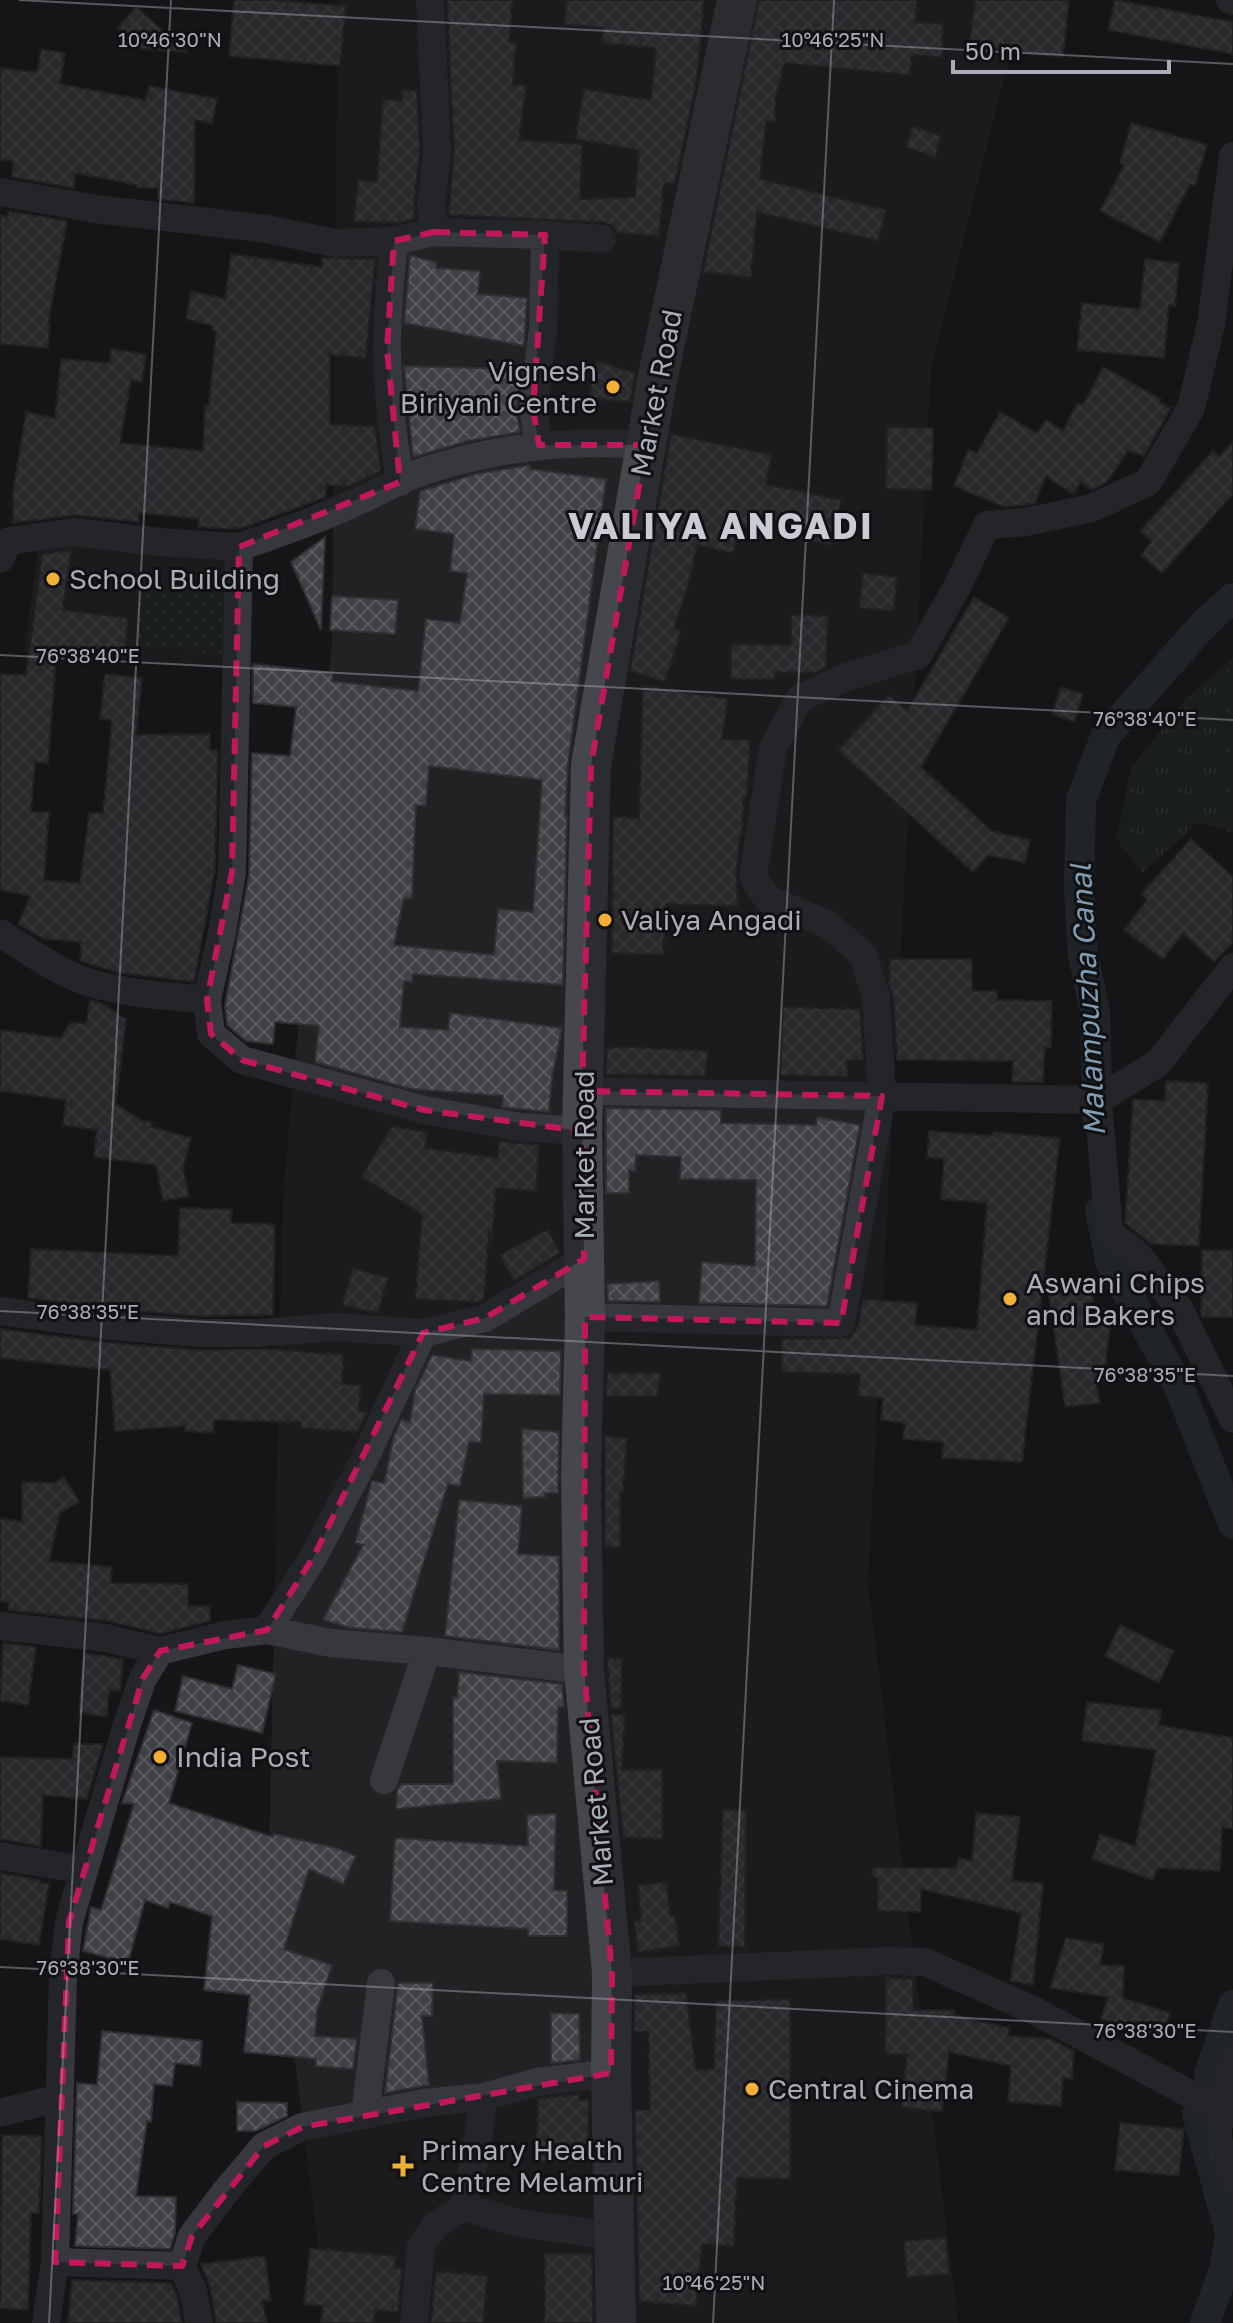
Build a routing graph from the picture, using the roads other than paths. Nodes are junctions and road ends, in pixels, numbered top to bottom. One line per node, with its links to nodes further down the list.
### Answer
1 (430, 0): 5 (street)
2 (737, 0): 10 (main road, Market Road)
3 (1233, 156): 18 (street)
4 (0, 192): 8 (street)
5 (434, 232): 6 (street); 8 (street)
6 (545, 235): 7 (street); 9 (street)
7 (602, 239)
8 (394, 241): 11 (street)
9 (539, 445): 10 (street); 11 (street)
10 (646, 445): 17 (main road, Market Road)
11 (400, 482): 12 (street)
12 (239, 547): 13 (street); 16 (street)
13 (0, 559)
14 (0, 933): 16 (street)
15 (1233, 967): 19 (street)
16 (207, 1000): 20 (street)
17 (582, 1091): 18 (street); 20 (main road, Market Road)
18 (882, 1096): 19 (street); 23 (street)
19 (1098, 1100): 25 (street)
20 (582, 1131): 21 (main road, Market Road)
21 (584, 1259): 23 (main road, Market Road); 24 (street)
22 (0, 1311): 24 (street)
23 (585, 1317): 30 (main road, Market Road)
24 (423, 1333): 27 (street)
25 (1231, 1407)
26 (0, 1626): 28 (street)
27 (267, 1630): 28 (street); 29 (street)
28 (160, 1651): 33 (street)
29 (427, 1651): 30 (street); 31 (street)
30 (584, 1670): 34 (main road, Market Road)
31 (384, 1780)
32 (0, 1856): 33 (street)
33 (84, 1870): 39 (street)
34 (612, 1973): 37 (main road, Market Road); 40 (street)
35 (381, 1983): 42 (street)
36 (1233, 2061): 40 (street)
37 (611, 2073): 38 (street); 45 (main road, Market Road)
38 (484, 2097): 42 (street); 44 (street)
39 (59, 2098): 41 (street); 46 (street)
40 (1225, 2111): 43 (street)
41 (0, 2113)
42 (365, 2115): 47 (street)
43 (1233, 2182)
44 (463, 2207): 45 (street); 50 (street)
45 (613, 2236): 51 (main road, Market Road)
46 (55, 2262): 47 (street); 48 (street)
47 (182, 2266): 49 (street)
48 (46, 2323)
49 (199, 2323)
50 (414, 2323)
51 (616, 2323)

